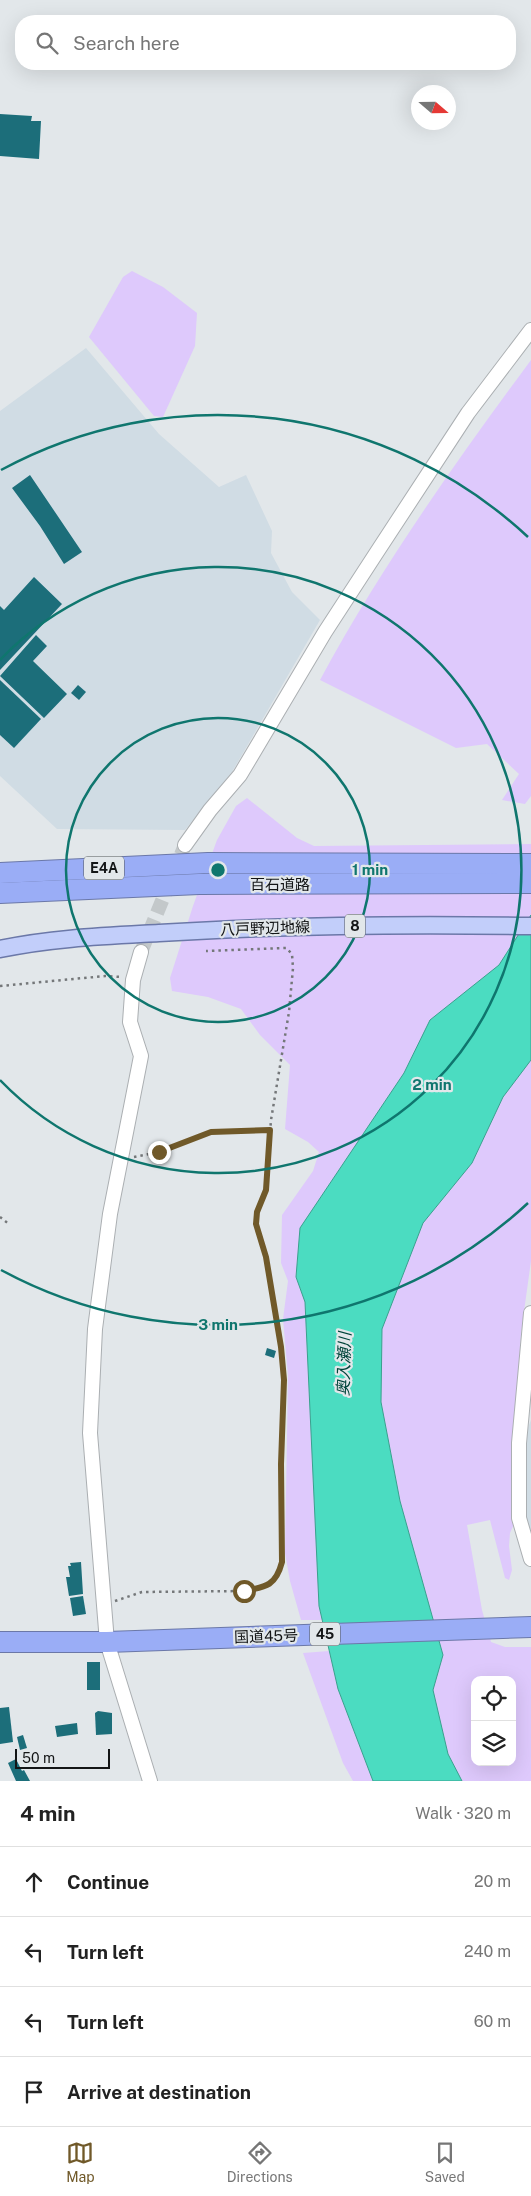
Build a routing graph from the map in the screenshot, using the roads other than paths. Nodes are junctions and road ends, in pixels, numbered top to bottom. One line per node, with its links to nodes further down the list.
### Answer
1 (531, 330): 2 (street)
2 (185, 846)
3 (531, 864): 4 (highway, 百石道路 / E4A)
4 (0, 873)
5 (531, 883): 6 (highway, 百石道路 / E4A)
6 (0, 893)
7 (531, 926): 8 (main road, 八戸野辺地線 / 8)
8 (0, 949)
9 (141, 952): 13 (street)
10 (531, 1313): 11 (street)
11 (531, 1559)
12 (531, 1627): 13 (highway, 国道45号 / 45)
13 (113, 1641): 14 (highway, 国道45号 / 45); 15 (street)
14 (0, 1642)
15 (150, 1781)

